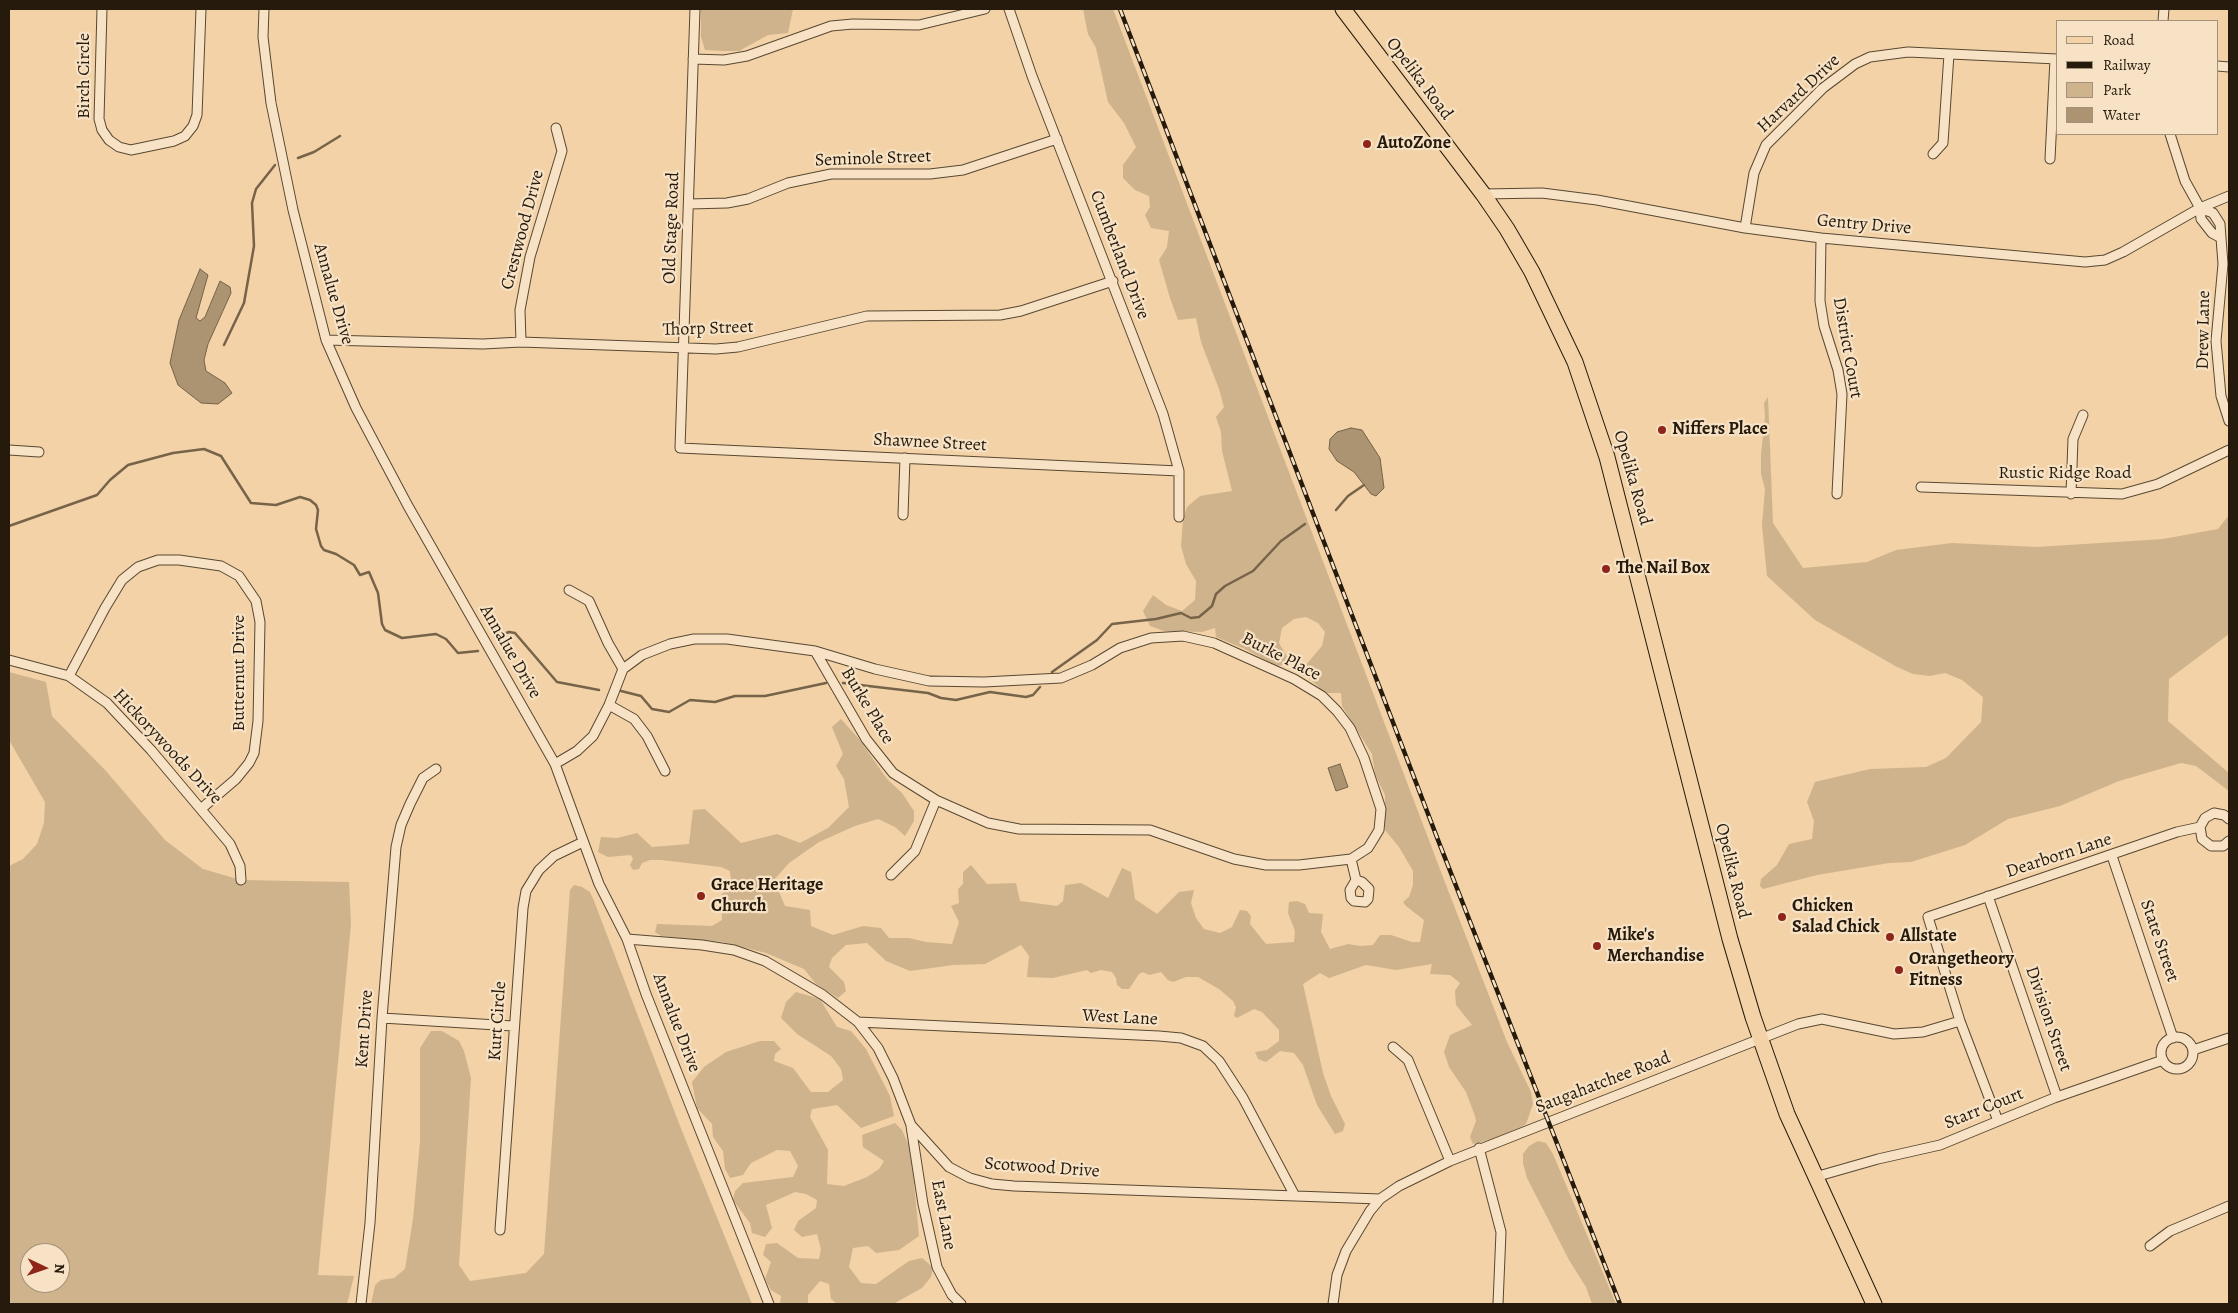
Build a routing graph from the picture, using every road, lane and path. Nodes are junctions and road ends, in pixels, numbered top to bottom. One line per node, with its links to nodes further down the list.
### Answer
1 (102, 9): 2 (street, Birch Circle)
2 (201, 9)
3 (264, 9): 23 (street, Annalue Drive)
4 (695, 9): 9 (street, Old Stage Road)
5 (985, 9): 9 (street)
6 (1009, 9): 13 (street, Cumberland Drive)
7 (1343, 9): 16 (main road, Opelika Road)
8 (1949, 54): 10 (street, Harvard Drive); 14 (street); 20 (street, Harvard Drive)
9 (693, 59): 18 (street, Old Stage Road)
10 (2056, 59): 15 (street)
11 (556, 128): 24 (street, Crestwood Drive)
12 (2170, 135): 19 (street, Drew Lane)
13 (1057, 139): 18 (street, Seminole Street); 22 (street, Cumberland Drive)
14 (1933, 154)
15 (2050, 159)
16 (1483, 194): 20 (street, Gentry Drive); 67 (main road, Opelika Road)
17 (2229, 196): 19 (street, Gentry Drive)
18 (689, 204): 25 (street, Old Stage Road)
19 (2200, 208): 21 (street, Gentry Drive); 27 (street, Drew Lane)
20 (1745, 228): 21 (street, Gentry Drive)
21 (1821, 238): 35 (street, District Court)
22 (1113, 281): 25 (street, Thorp Street); 33 (street, Cumberland Drive)
23 (326, 340): 24 (street, Thorp Street); 45 (street, Annalue Drive)
24 (521, 342): 25 (street, Thorp Street)
25 (683, 348): 28 (street, Old Stage Road)
26 (2083, 415): 36 (street)
27 (2229, 421)
28 (680, 448): 32 (street, Shawnee Street)
29 (9, 450): 31 (street)
30 (2229, 450): 36 (street, Rustic Ridge Road)
31 (39, 452)
32 (905, 458): 33 (street, Shawnee Street); 37 (street)
33 (1179, 471): 38 (street, Cumberland Drive)
34 (1922, 487): 36 (street, Rustic Ridge Road)
35 (1836, 494)
36 (2071, 494)
37 (903, 515)
38 (1179, 517)
39 (569, 590): 42 (street)
40 (815, 651): 42 (street, Burke Place); 48 (street, Burke Place); 55 (street, Burke Place)
41 (9, 660): 43 (street, Hickorywoods Drive)
42 (623, 669): 44 (street)
43 (70, 676): 49 (street, Hickorywoods Drive); 49 (street, Butternut Drive)
44 (609, 705): 45 (street); 47 (street)
45 (555, 764): 53 (street, Annalue Drive)
46 (436, 769): 61 (street, Kent Drive)
47 (665, 771)
48 (936, 800): 55 (street, Burke Place); 56 (street)
49 (202, 808): 57 (street, Hickorywoods Drive)
50 (2229, 819): 51 (street, Dearborn Lane)
51 (2200, 827): 52 (street); 54 (street, Dearborn Lane)
52 (2229, 841)
53 (583, 842): 60 (street, Annalue Drive); 64 (street, Kurt Circle)
54 (2112, 856): 59 (street, Dearborn Lane); 65 (street, State Street)
55 (1351, 859): 58 (street)
56 (890, 875)
57 (241, 880)
58 (1356, 880)
59 (1988, 896): 62 (street, Dearborn Lane); 71 (street, Division Street)
60 (627, 939): 63 (street, Scotwood Drive); 83 (street, Annalue Drive)
61 (382, 1018): 64 (street); 82 (street, Kent Drive)
62 (1960, 1021): 67 (street, Saugahatchee Road); 72 (street)
63 (858, 1022): 73 (street, Scotwood Drive); 77 (street, West Lane)
64 (513, 1026): 80 (street, Kurt Circle)
65 (2173, 1038): 69 (street); 70 (street)
66 (2229, 1038): 69 (street)
67 (1760, 1039): 74 (street, Saugahatchee Road); 76 (main road, Opelika Road)
68 (1393, 1047): 75 (street)
69 (2193, 1050): 70 (street)
70 (2163, 1060): 71 (street, Starr Court)
71 (2057, 1097): 72 (street, Starr Court)
72 (1998, 1121): 76 (street, Starr Court)
73 (911, 1125): 77 (street, Scotwood Drive); 84 (street, East Lane)
74 (1479, 1148): 75 (street, Saugahatchee Road); 86 (street)
75 (1450, 1160): 78 (street, Saugahatchee Road)
76 (1815, 1177): 87 (main road, Opelika Road)
77 (1295, 1196): 78 (street, Scotwood Drive)
78 (1380, 1199): 85 (street, Saugahatchee Road)
79 (2229, 1206): 81 (street)
80 (500, 1230)
81 (2150, 1246)
82 (361, 1304)
83 (769, 1304)
84 (960, 1304)
85 (1332, 1304)
86 (1498, 1304)
87 (1874, 1304)

